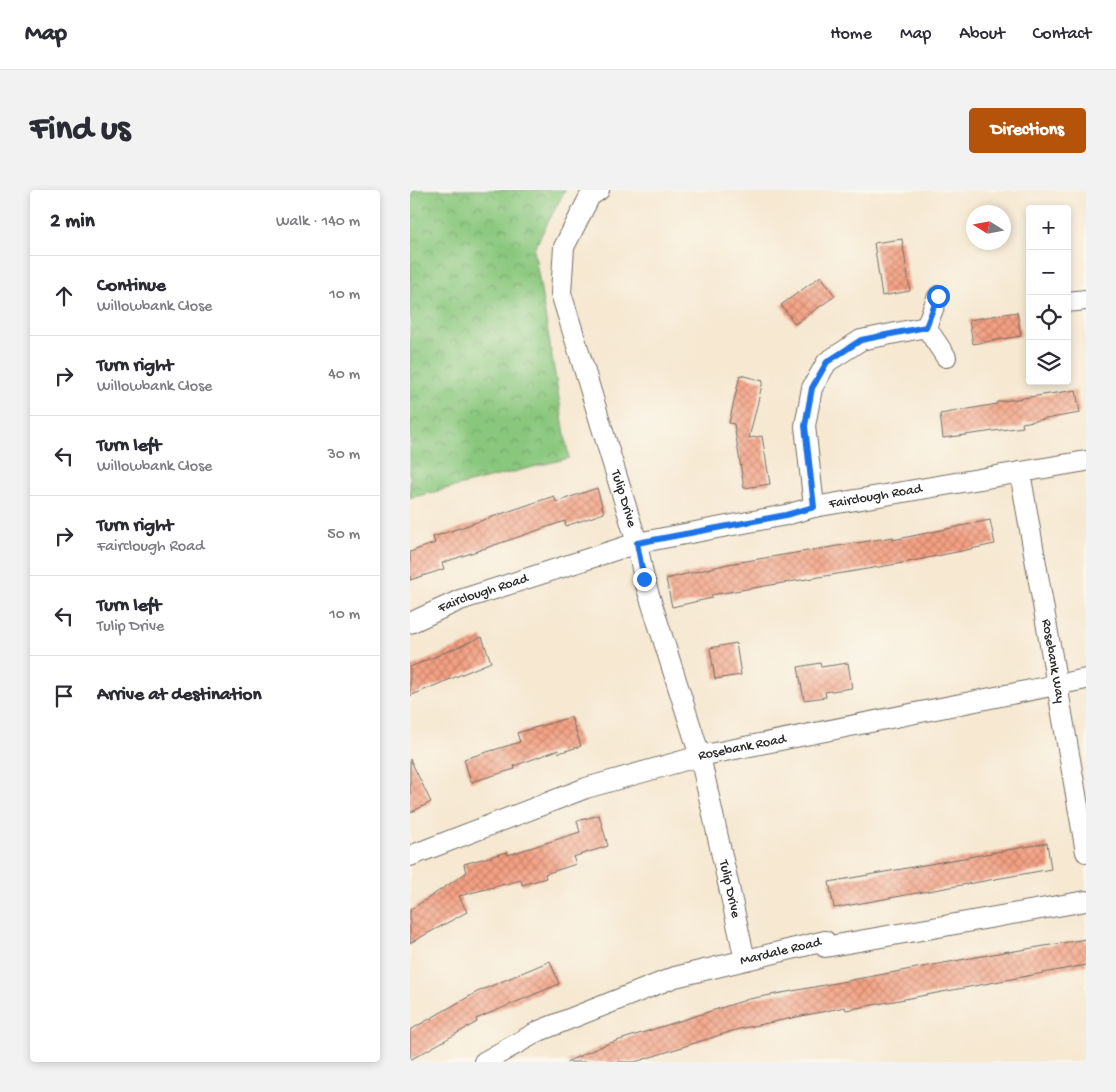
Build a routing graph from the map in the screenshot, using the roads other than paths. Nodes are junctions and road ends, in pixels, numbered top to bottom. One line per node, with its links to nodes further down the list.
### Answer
1 (599, 190): 10 (street, Tulip Drive)
2 (938, 296): 5 (street)
3 (1086, 300): 4 (street)
4 (1071, 302)
5 (926, 327): 6 (street); 9 (street)
6 (946, 357)
7 (1086, 460): 8 (street, Fairclough Road)
8 (1020, 472): 9 (street, Fairclough Road); 13 (street, Rosebank Way)
9 (814, 507): 10 (street, Fairclough Road)
10 (637, 543): 11 (street, Fairclough Road); 14 (street, Tulip Drive)
11 (410, 623)
12 (1086, 679): 13 (street, Rosebank Road)
13 (1056, 684): 14 (street, Rosebank Road); 15 (street, Rosebank Way)
14 (700, 756): 16 (street, Rosebank Road); 18 (street, Tulip Drive)
15 (1086, 852)
16 (410, 856)
17 (1086, 901): 18 (street, Mardale Road)
18 (745, 960): 19 (street, Mardale Road)
19 (484, 1062)

